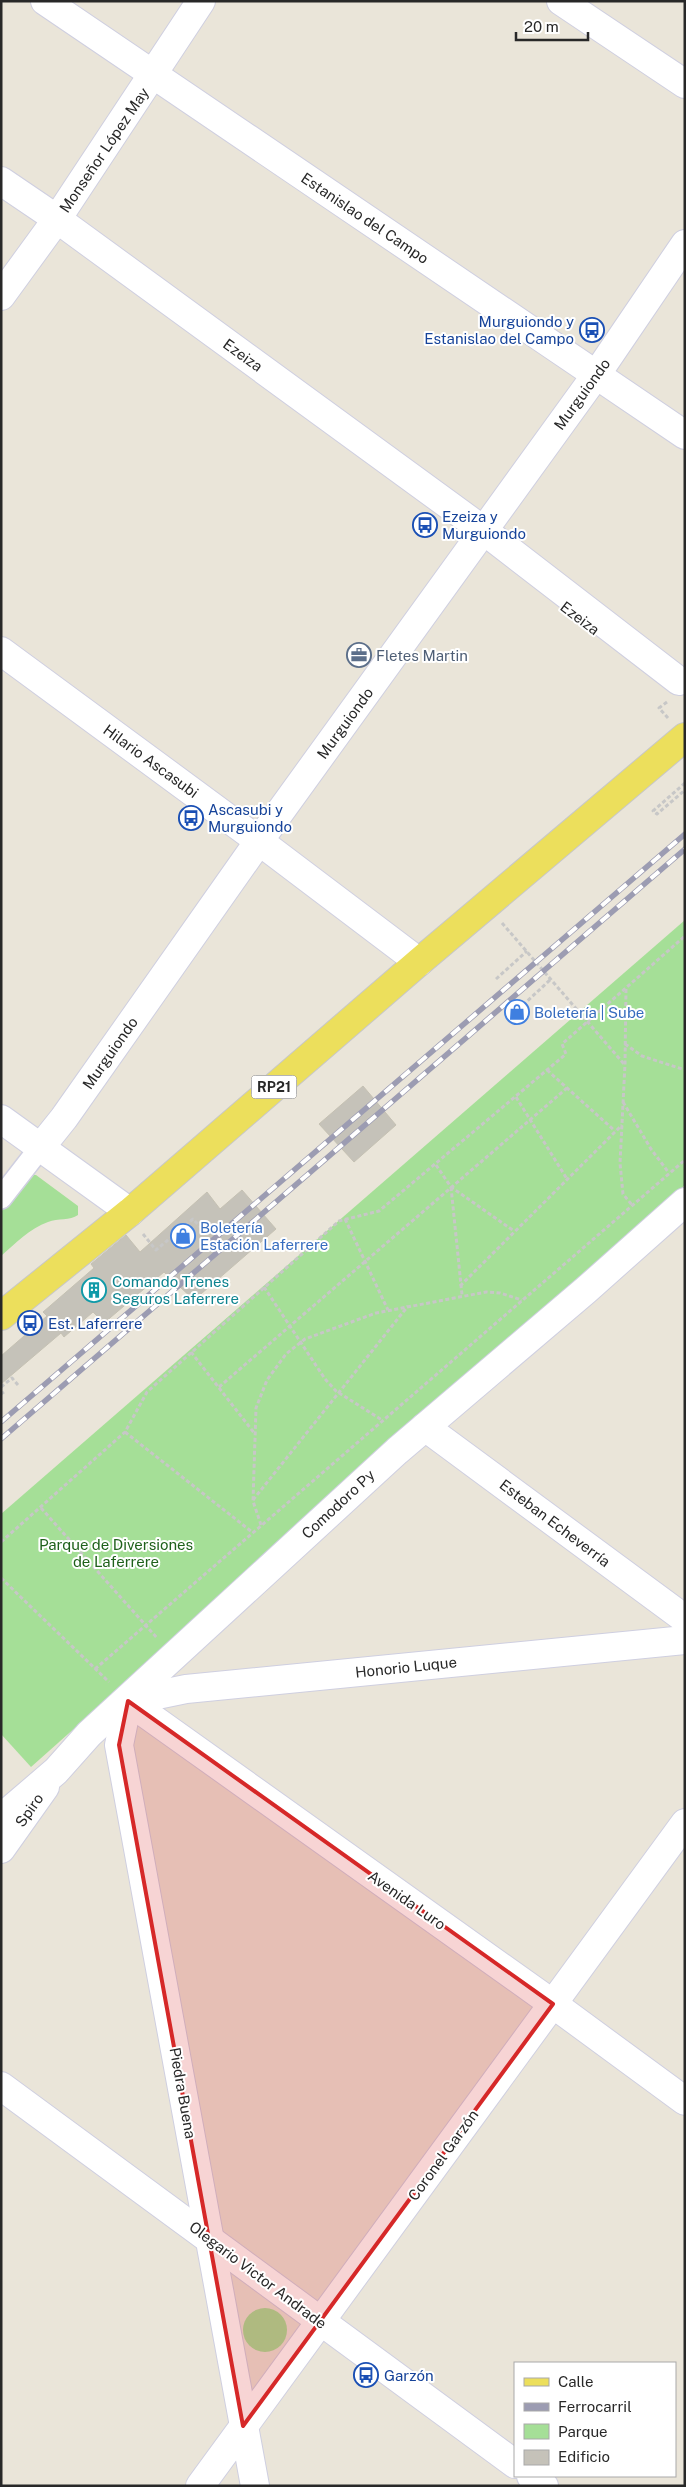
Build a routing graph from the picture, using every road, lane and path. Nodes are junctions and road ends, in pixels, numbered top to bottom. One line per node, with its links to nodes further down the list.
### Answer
1 (45, 1): 4 (street, Estanislao del Campo)
2 (201, 1): 4 (street, Monseñor López May)
3 (561, 1): 5 (street)
4 (154, 75): 7 (street, Monseñor López May); 10 (street, Estanislao del Campo)
5 (685, 84)
6 (1, 181): 7 (street, Ezeiza)
7 (58, 219): 9 (street, Monseñor López May); 12 (street, Ezeiza)
8 (685, 244): 10 (street, Murguiondo)
9 (1, 296)
10 (596, 375): 11 (street, Estanislao del Campo); 12 (street, Murguiondo)
11 (685, 435)
12 (483, 530): 14 (street, Ezeiza); 17 (street, Murguiondo)
13 (1, 651): 17 (street, Hilario Ascasubi)
14 (679, 707): 14 (path); 18 (main road, RP21)
15 (685, 783): 16 (path)
16 (685, 790)
17 (260, 841): 21 (street, Hilario Ascasubi); 38 (street, Murguiondo)
18 (487, 906): 20 (path); 21 (main road, RP21)
19 (685, 936): 24 (path)
20 (527, 951): 22 (path); 23 (path)
21 (419, 962): 47 (main road, RP21)
22 (496, 979)
23 (550, 980): 25 (path); 26 (path)
24 (626, 988): 26 (path); 27 (path)
25 (523, 1005)
26 (587, 1022): 28 (path); 29 (path)
27 (625, 1043): 28 (path); 30 (path)
28 (625, 1064): 33 (path)
29 (547, 1070): 31 (path); 32 (path)
30 (685, 1070)
31 (567, 1088): 35 (path); 37 (path)
32 (516, 1097): 35 (path); 40 (path)
33 (623, 1102): 36 (path); 41 (path)
34 (1, 1120): 38 (street)
35 (530, 1120): 42 (path); 43 (path)
36 (622, 1125): 37 (path); 46 (path)
37 (615, 1131): 42 (path)
38 (40, 1148): 44 (street, Murguiondo); 47 (street)
39 (685, 1160): 41 (path)
40 (436, 1166): 43 (path); 48 (path)
41 (669, 1173): 46 (path)
42 (567, 1179): 49 (path)
43 (451, 1187): 49 (path); 51 (path); 52 (path)
44 (1, 1198)
45 (685, 1202): 67 (street, Comodoro Py)
46 (632, 1205): 55 (path)
47 (128, 1213): 50 (path); 58 (main road, RP21)
48 (345, 1219): 51 (path); 53 (path)
49 (514, 1231): 52 (path)
50 (204, 1232)
51 (365, 1261): 57 (path); 59 (path)
52 (460, 1286): 54 (path)
53 (264, 1287): 59 (path); 61 (path)
54 (462, 1295): 55 (path); 56 (path)
55 (522, 1300): 66 (path)
56 (408, 1306): 57 (path); 65 (path)
57 (388, 1310): 60 (path)
58 (1, 1316)
59 (290, 1326): 60 (path); 64 (path)
60 (301, 1342): 65 (path); 69 (path)
61 (191, 1352): 64 (path); 68 (path)
62 (18, 1384): 63 (path)
63 (1, 1387)
64 (219, 1387): 69 (path)
65 (339, 1393): 66 (path); 70 (path)
66 (382, 1420): 72 (path)
67 (425, 1427): 76 (street, Esteban Echeverría); 79 (street, Comodoro Py)
68 (125, 1432): 71 (path); 73 (path)
69 (256, 1434): 70 (path)
70 (253, 1500): 72 (path)
71 (41, 1508): 74 (path); 77 (path)
72 (261, 1525): 73 (path)
73 (252, 1532): 77 (path)
74 (1, 1542)
75 (1, 1578): 80 (path)
76 (685, 1619)
77 (145, 1625): 79 (path); 80 (path)
78 (685, 1640): 81 (street, Honorio Luque)
79 (173, 1656): 81 (street, Comodoro Py)
80 (95, 1669): 81 (path)
81 (128, 1700): 82 (street, Comodoro Py); 86 (street, Avenida Luro); 89 (street, Piedra Buena)
82 (56, 1771): 83 (street, Comodoro Py); 85 (street, Spiro)
83 (1, 1818)
84 (685, 1823): 86 (street, Coronel Garzón)
85 (1, 1849)
86 (553, 2004): 88 (street, Avenida Luro); 90 (street, Coronel Garzón)
87 (1, 2086): 89 (street, Olegario Victor Andrade)
88 (685, 2101)
89 (210, 2238): 90 (street, Olegario Victor Andrade); 91 (street, Piedra Buena)
90 (322, 2322): 91 (street, Coronel Garzón); 92 (street, Olegario Victor Andrade)
91 (243, 2426): 94 (street, Coronel Garzón); 95 (street, Piedra Buena)
92 (514, 2463)
93 (532, 2477): 96 (street)
94 (200, 2486)
95 (255, 2486)
96 (544, 2486)

